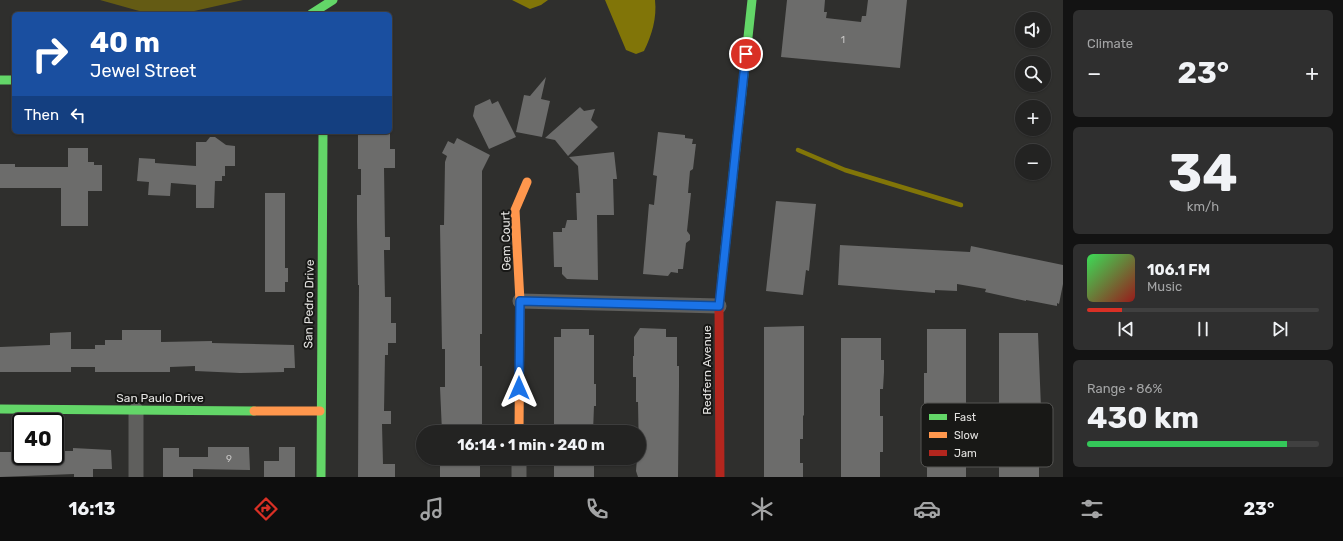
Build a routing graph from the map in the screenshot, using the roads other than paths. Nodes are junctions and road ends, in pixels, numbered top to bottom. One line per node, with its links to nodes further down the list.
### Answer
1 (332, 0): 3 (street)
2 (752, 0): 9 (street, Redfern Avenue)
3 (314, 12)
4 (0, 80): 5 (street)
5 (12, 80)
6 (323, 134): 12 (street, San Pedro Drive)
7 (527, 182): 8 (street, Gem Court)
8 (520, 301): 9 (street); 13 (street, Gem Court)
9 (719, 306): 18 (street, Redfern Avenue)
10 (0, 409): 11 (street, San Paulo Drive)
11 (136, 410): 12 (street, San Paulo Drive); 15 (street)
12 (320, 411): 16 (street, San Pedro Drive)
13 (519, 425)
14 (519, 465): 17 (street)
15 (136, 477)
16 (320, 477)
17 (519, 477)
18 (720, 477)

